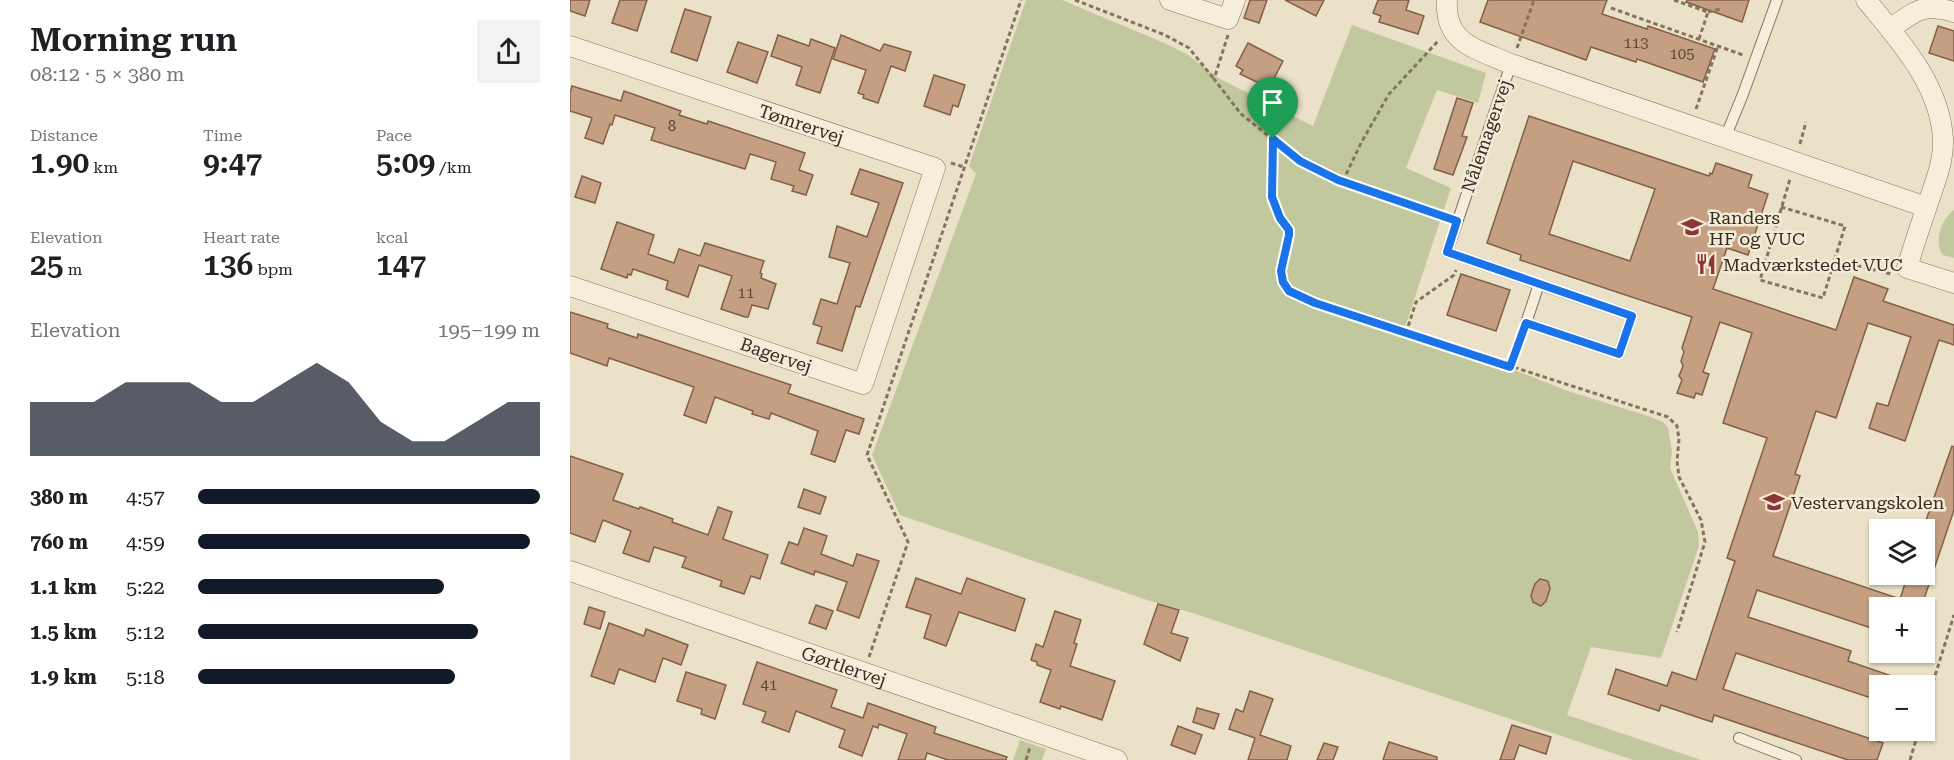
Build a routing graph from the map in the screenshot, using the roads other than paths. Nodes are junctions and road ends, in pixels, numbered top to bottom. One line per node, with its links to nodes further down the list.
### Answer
1 (1170, 0): 2 (street)
2 (1235, 0)
3 (1447, 0): 9 (street, Nålemagervej)
4 (1777, 0): 11 (lane)
5 (1866, 0): 7 (street)
6 (1954, 12): 7 (street)
7 (1890, 29): 10 (street)
8 (570, 46): 14 (street, Tømrervej)
9 (1511, 64): 11 (street, Nålemagervej); 16 (lane, Nålemagervej)
10 (1946, 109): 12 (street)
11 (1725, 138): 13 (street, Nålemagervej)
12 (1946, 176): 13 (street)
13 (1926, 207): 15 (street)
14 (903, 265): 17 (street, Bagervej)
15 (1954, 283)
16 (1539, 284): 16 (lane, Nålemagervej)
17 (570, 286)
18 (570, 571): 20 (street, Gørtlervej)
19 (1738, 738): 21 (lane)
20 (1117, 760)
21 (1796, 760)

